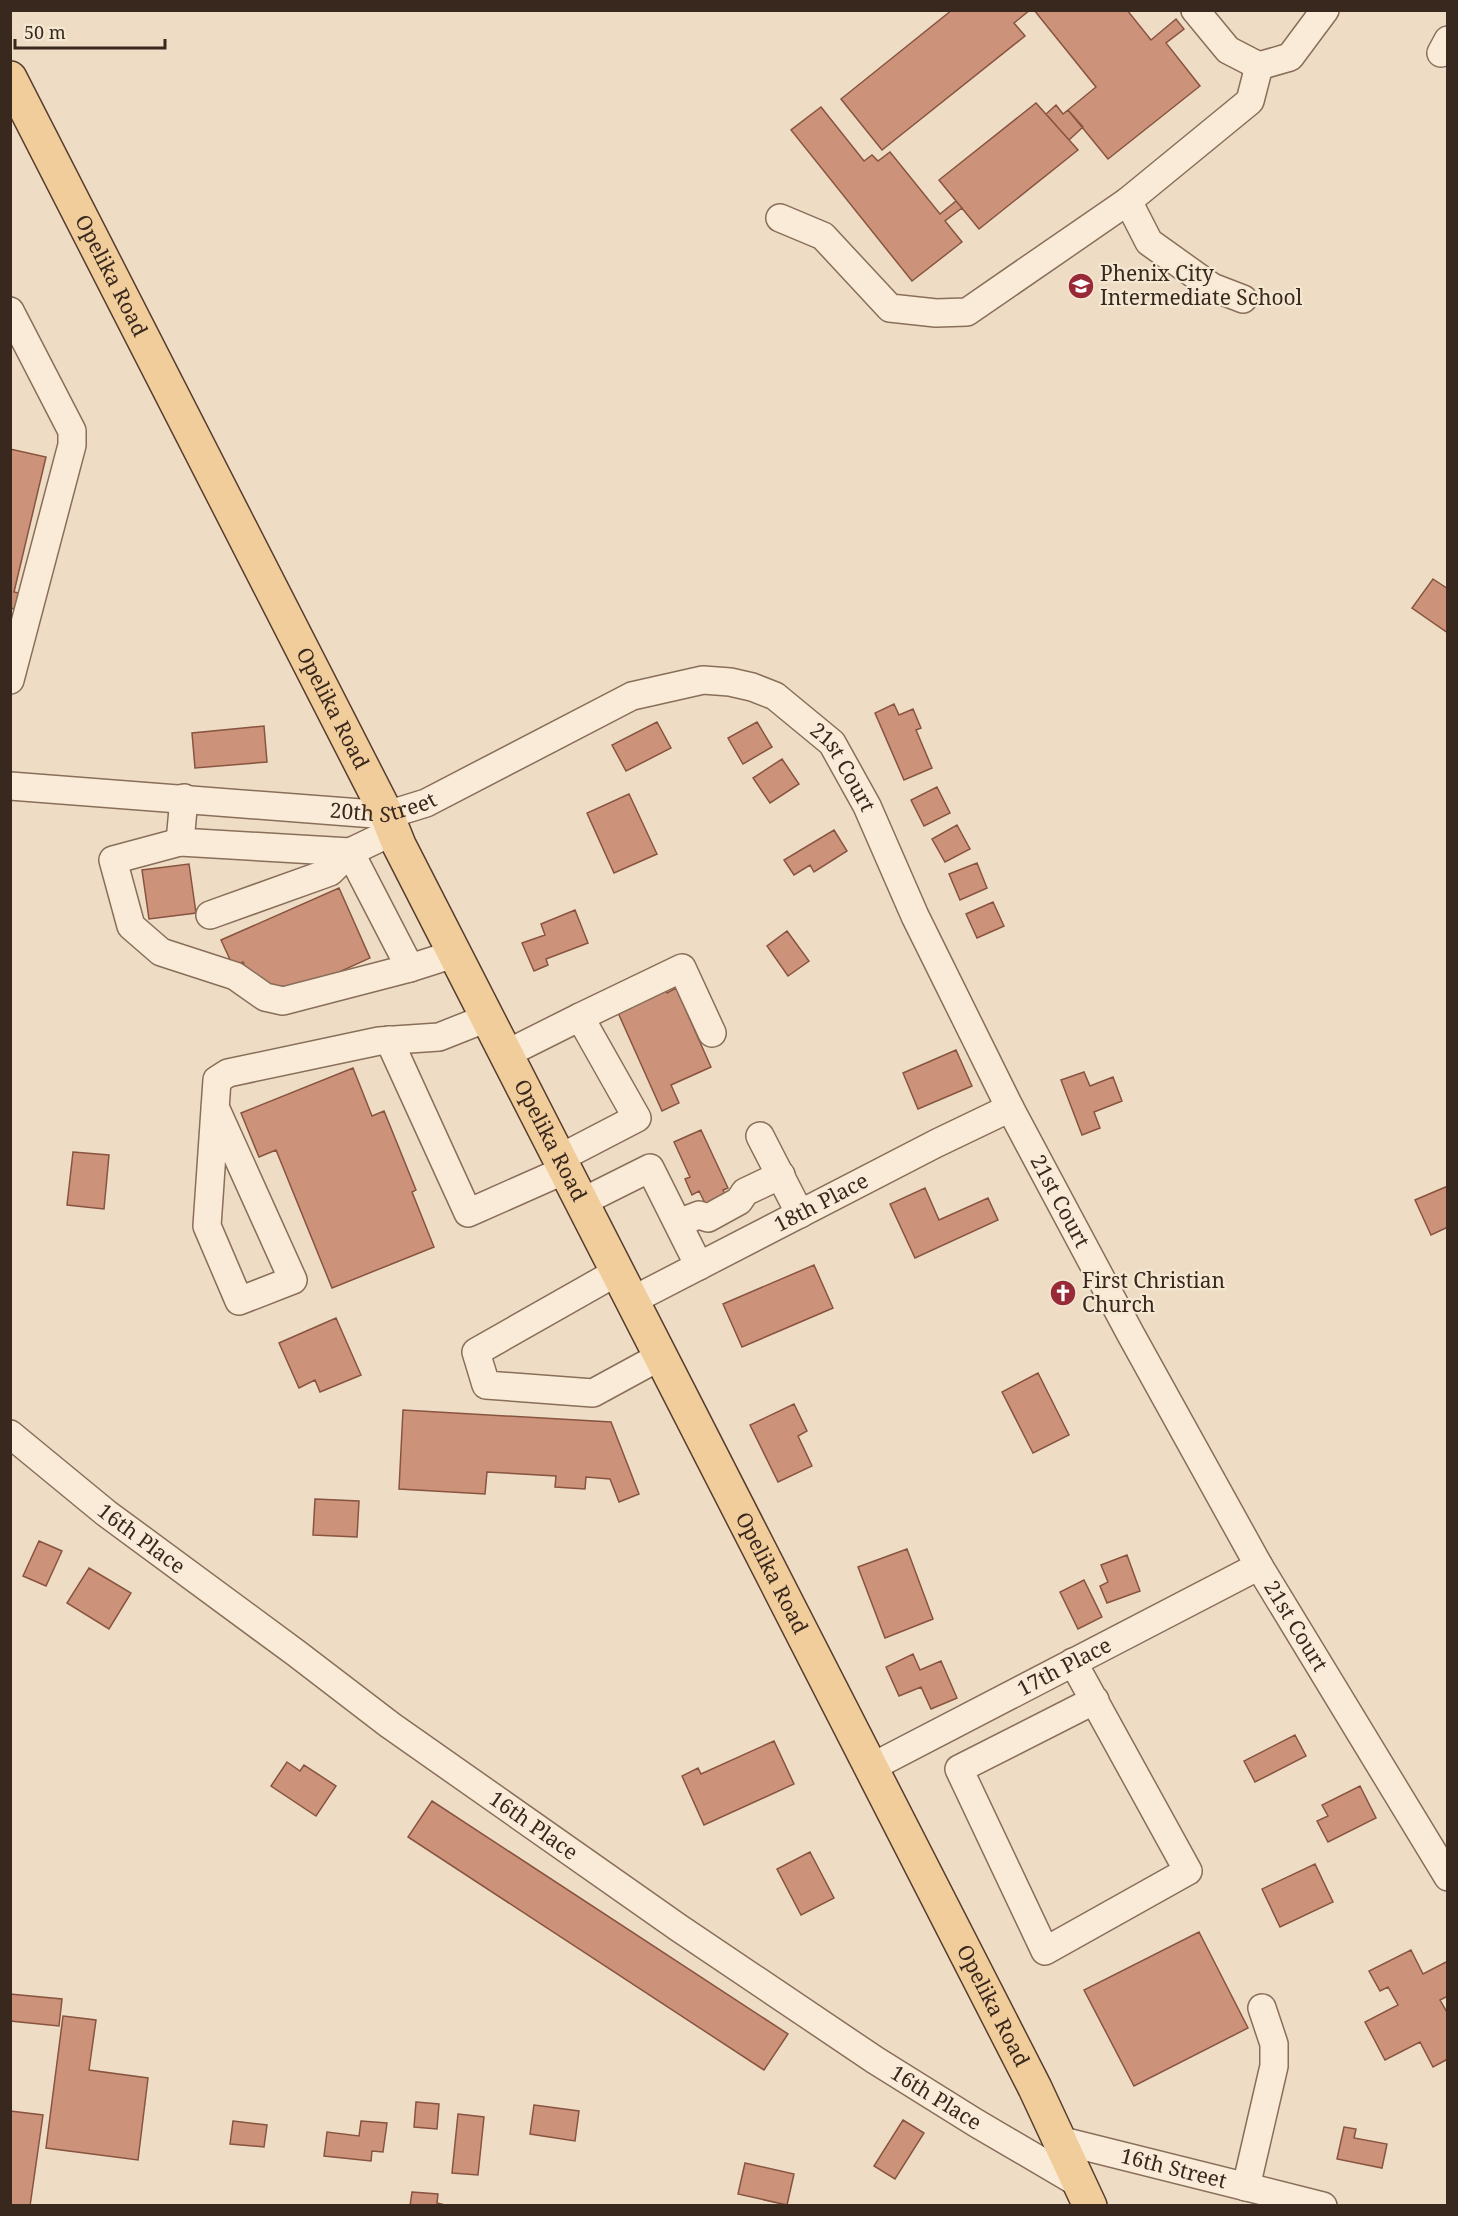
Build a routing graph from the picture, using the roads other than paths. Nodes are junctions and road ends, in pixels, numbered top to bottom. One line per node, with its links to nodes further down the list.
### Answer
1 (1325, 10): 3 (street)
2 (1193, 12): 3 (street)
3 (1259, 66): 5 (street)
4 (10, 78): 13 (main road, Opelika Road)
5 (1128, 201): 6 (street); 7 (street)
6 (780, 218)
7 (1243, 300)
8 (10, 311): 9 (street)
9 (10, 680)
10 (730, 682): 13 (street, 20th Street); 25 (street, 21st Court)
11 (10, 786): 12 (street, 20th Street)
12 (184, 798): 13 (street, 20th Street); 14 (street)
13 (390, 824): 15 (street); 17 (main road, Opelika Road)
14 (180, 842): 15 (street); 18 (street)
15 (350, 852): 16 (street); 18 (street)
16 (210, 915)
17 (454, 954): 18 (street); 20 (main road, Opelika Road)
18 (410, 968)
19 (580, 1017): 21 (street); 23 (street); 27 (street)
20 (487, 1018): 22 (street); 23 (main road, Opelika Road)
21 (712, 1033)
22 (389, 1040): 24 (street); 27 (street)
23 (506, 1054): 27 (main road, Opelika Road)
24 (215, 1107): 24 (street)
25 (1010, 1108): 31 (street, 18th Place); 37 (street, 21st Court)
26 (760, 1136): 28 (street)
27 (562, 1164): 29 (main road, Opelika Road)
28 (781, 1175): 30 (street); 31 (street)
29 (582, 1202): 30 (street); 33 (main road, Opelika Road)
30 (711, 1206): 32 (street)
31 (800, 1214): 32 (street, 18th Place)
32 (699, 1266): 34 (street, 18th Place)
33 (617, 1272): 34 (main road, Opelika Road); 35 (street)
34 (633, 1300): 35 (main road, Opelika Road)
35 (661, 1356): 41 (main road, Opelika Road)
36 (10, 1434): 47 (street, 16th Place)
37 (1259, 1566): 38 (street, 17th Place); 43 (street, 21st Court)
38 (1073, 1662): 39 (street); 40 (street, 17th Place)
39 (1095, 1700): 42 (street); 42 (street)
40 (939, 1731): 41 (street, 17th Place); 42 (street)
41 (870, 1768): 45 (main road, Opelika Road)
42 (959, 1769)
43 (1448, 1877)
44 (1262, 2008): 46 (street)
45 (1059, 2140): 46 (street, 16th Street); 47 (main road, Opelika Road)
46 (1246, 2187): 48 (street, 16th Street)
47 (1085, 2195)
48 (1323, 2205)

